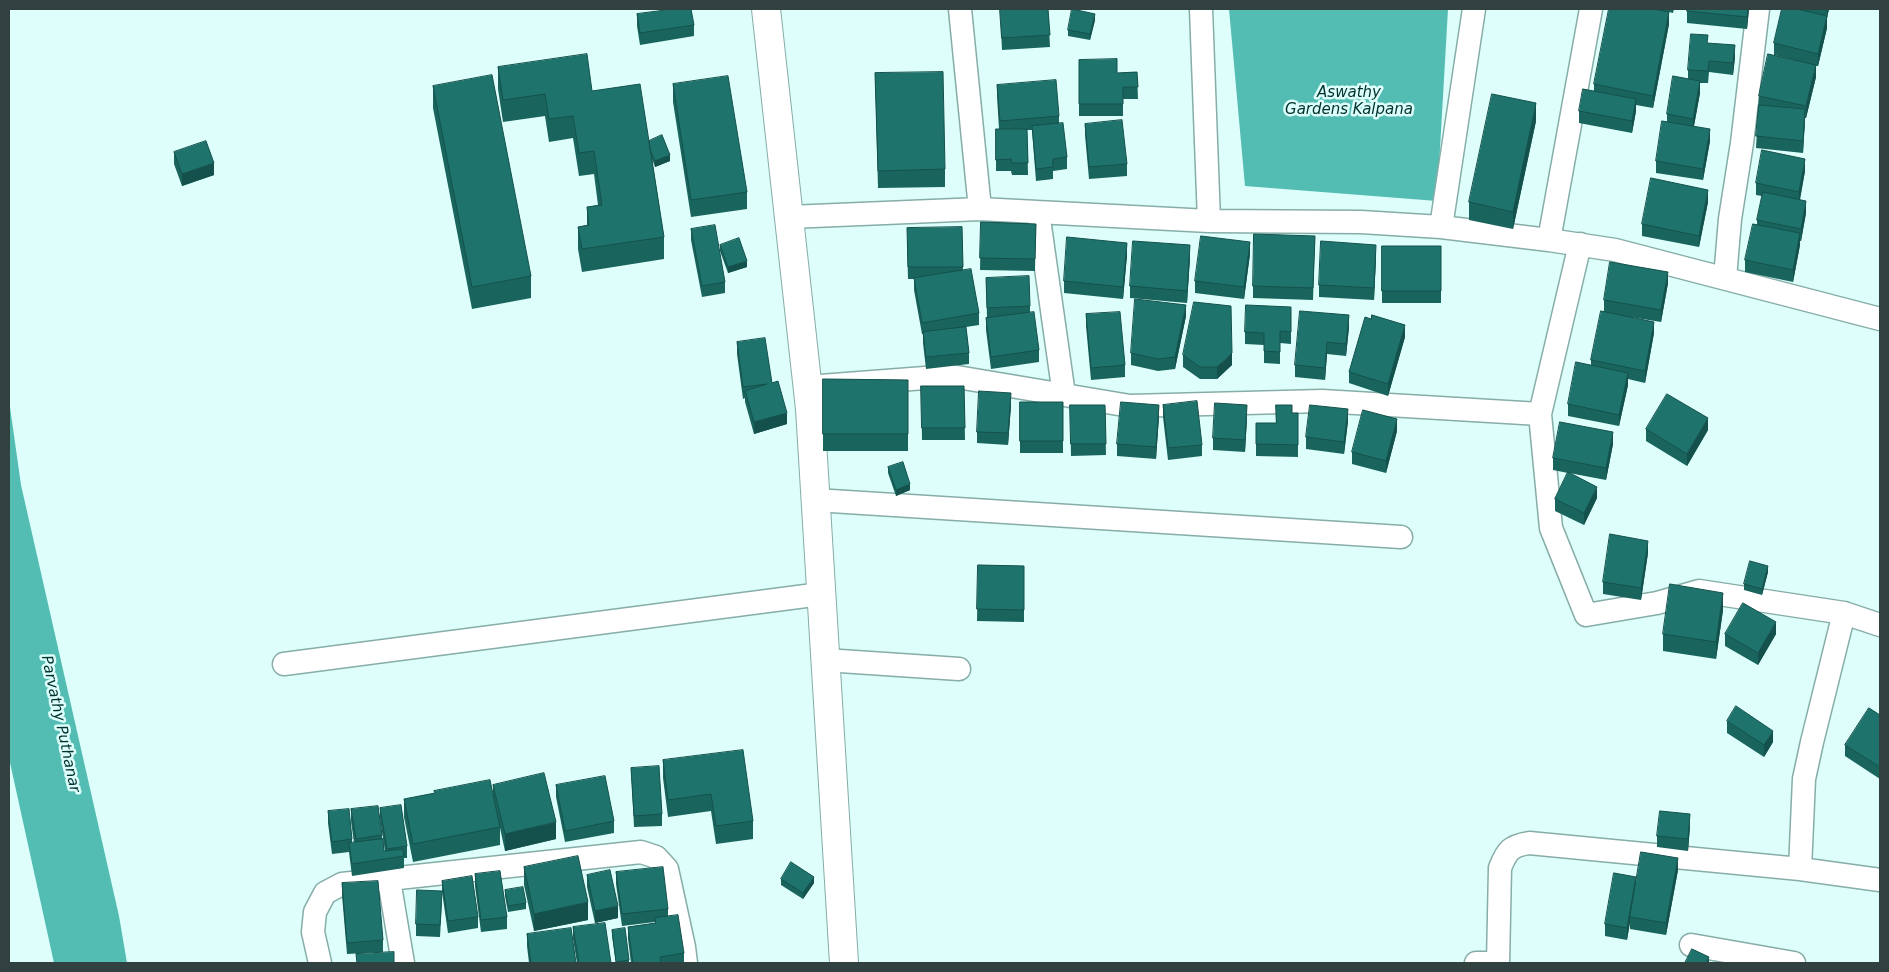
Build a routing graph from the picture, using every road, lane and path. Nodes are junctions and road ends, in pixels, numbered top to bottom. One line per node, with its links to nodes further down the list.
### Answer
1 (766, 9): 9 (street)
2 (960, 9): 7 (street)
3 (1201, 9): 10 (street)
4 (1474, 9): 11 (street)
5 (1591, 9): 12 (street)
6 (1758, 9): 14 (street)
7 (980, 209): 8 (street); 9 (street)
8 (1038, 212): 10 (street); 17 (street)
9 (789, 217): 16 (street)
10 (1209, 221): 11 (street)
11 (1441, 227): 12 (street)
12 (1549, 240): 13 (street)
13 (1580, 244): 14 (street); 18 (street)
14 (1725, 278): 15 (street)
15 (1880, 319)
16 (807, 387): 17 (street); 19 (street)
17 (1064, 395): 18 (street)
18 (1540, 414): 22 (street)
19 (815, 500): 20 (street); 21 (street)
20 (1401, 537)
21 (821, 594): 24 (street); 25 (street)
22 (1844, 613): 23 (street); 27 (street)
23 (1880, 625)
24 (825, 660): 26 (street); 34 (street)
25 (284, 664)
26 (959, 669)
27 (1800, 869): 29 (street); 36 (street)
28 (389, 880): 31 (street); 32 (street); 33 (street)
29 (1880, 880)
30 (1690, 945): 37 (street)
31 (320, 963)
32 (403, 963)
33 (686, 963)
34 (844, 963)
35 (1476, 963): 36 (street)
36 (1498, 963)
37 (1794, 963)

